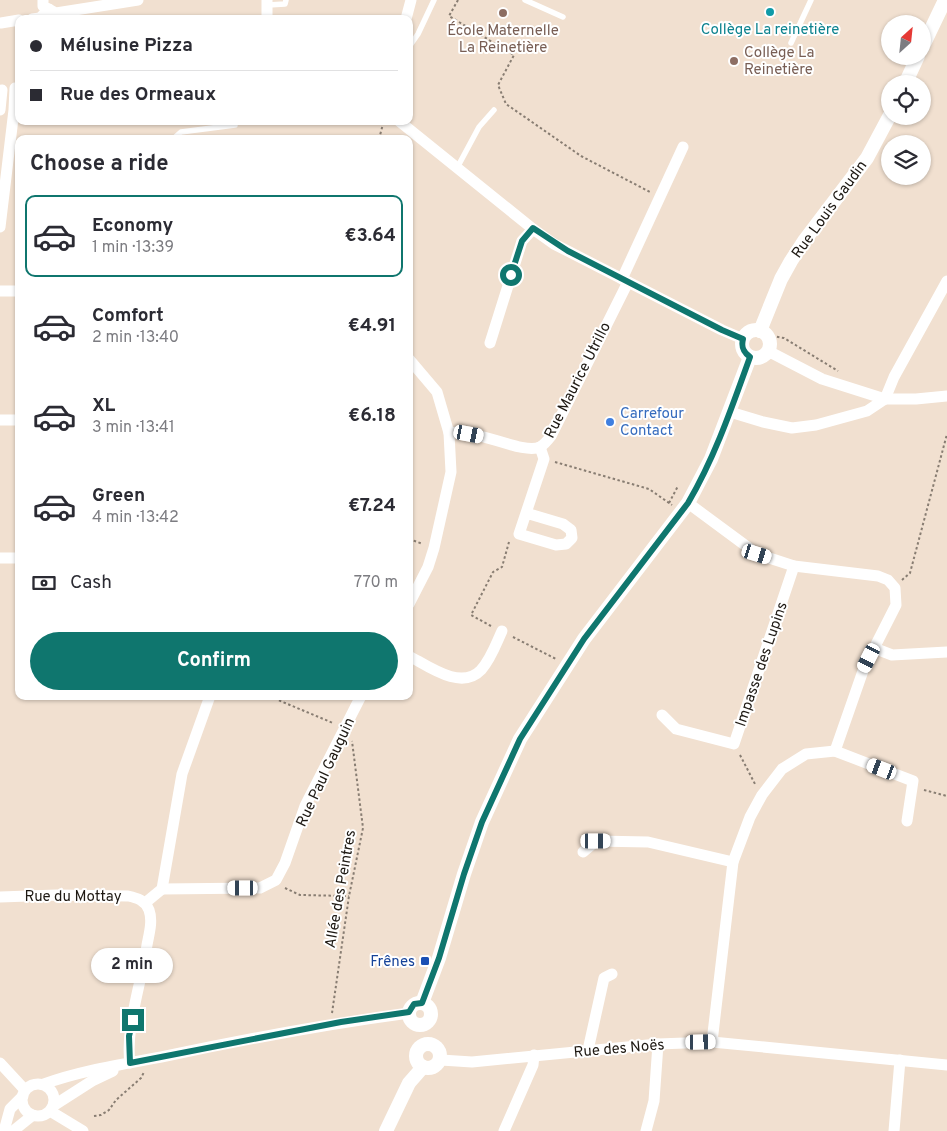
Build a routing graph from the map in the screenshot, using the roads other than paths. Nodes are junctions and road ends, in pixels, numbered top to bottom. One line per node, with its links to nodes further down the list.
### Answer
1 (138, 0): 9 (street)
2 (286, 0): 8 (lane)
3 (411, 0): 12 (street)
4 (434, 0): 17 (lane)
5 (525, 0): 13 (lane)
6 (811, 0): 18 (lane)
7 (945, 0): 16 (street)
8 (268, 2): 11 (street)
9 (92, 3): 10 (street)
10 (46, 4)
11 (267, 15)
12 (407, 15)
13 (563, 17)
14 (15, 21): 15 (street)
15 (1, 23)
16 (931, 29)
17 (413, 41)
18 (791, 43)
19 (15, 88): 20 (street)
20 (1, 90): 22 (street)
21 (15, 102): 22 (street)
22 (0, 104): 24 (street)
23 (15, 107): 31 (street)
24 (0, 110)
25 (494, 110): 32 (lane)
26 (236, 125): 29 (lane)
27 (404, 125): 32 (street)
28 (884, 125): 40 (street, Rue Louis Gaudin)
29 (178, 135)
30 (683, 147): 36 (street, Rue Maurice Utrillo)
31 (4, 161): 33 (street)
32 (457, 168): 35 (street)
33 (2, 193): 34 (street)
34 (0, 227)
35 (533, 228): 36 (street); 42 (street)
36 (625, 281): 41 (street); 52 (street, Rue Maurice Utrillo)
37 (947, 281): 47 (street)
38 (0, 291): 39 (street)
39 (15, 291)
40 (764, 333): 41 (street); 43 (street)
41 (743, 339): 44 (street)
42 (490, 343)
43 (768, 351): 44 (street); 47 (street)
44 (750, 357): 48 (street)
45 (413, 364): 51 (street)
46 (947, 396): 47 (street)
47 (885, 399): 48 (street)
48 (730, 412): 53 (street)
49 (0, 420): 50 (street)
50 (15, 420)
51 (450, 433): 52 (street, Rue Maurice Utrillo); 58 (street)
52 (540, 447): 54 (street)
53 (684, 507): 57 (street); 74 (street)
54 (526, 513): 54 (street)
55 (0, 558): 56 (street)
56 (15, 558)
57 (794, 566): 60 (street); 65 (street, Impasse des Lupins)
58 (413, 596)
59 (502, 631): 62 (street)
60 (874, 648): 61 (street); 66 (street)
61 (947, 652)
62 (413, 658)
63 (209, 700): 70 (street)
64 (359, 700): 70 (street, Rue Paul Gauguin)
65 (662, 715)
66 (835, 751): 67 (street); 69 (street)
67 (907, 821)
68 (583, 852): 69 (street)
69 (733, 862): 77 (street)
70 (162, 889): 72 (street)
71 (0, 897): 72 (street, Rue du Mottay)
72 (145, 902): 86 (street)
73 (612, 974): 81 (street)
74 (422, 1003): 75 (street); 76 (street)
75 (409, 1012): 76 (street); 86 (street)
76 (423, 1022): 79 (street); 80 (street)
77 (712, 1042): 78 (street, Rue des Noës); 84 (street, Rue des Noës)
78 (658, 1044): 81 (street, Rue des Noës); 98 (street)
79 (435, 1045): 80 (street); 83 (street)
80 (419, 1047): 88 (street)
81 (588, 1050): 82 (street, Rue des Noës)
82 (534, 1056): 83 (street, Rue des Noës); 97 (street)
83 (440, 1060): 88 (street)
84 (900, 1060): 87 (street, Rue des Noës); 99 (street)
85 (0, 1063): 90 (street)
86 (130, 1063): 89 (street); 91 (street)
87 (947, 1065)
88 (423, 1067): 96 (street)
89 (44, 1084): 90 (street); 91 (street)
90 (24, 1093): 92 (street); 93 (street)
91 (52, 1109): 92 (street); 95 (street)
92 (33, 1115): 94 (street)
93 (4, 1131)
94 (13, 1131)
95 (83, 1131)
96 (386, 1131)
97 (504, 1131)
98 (646, 1131)
99 (894, 1131)

